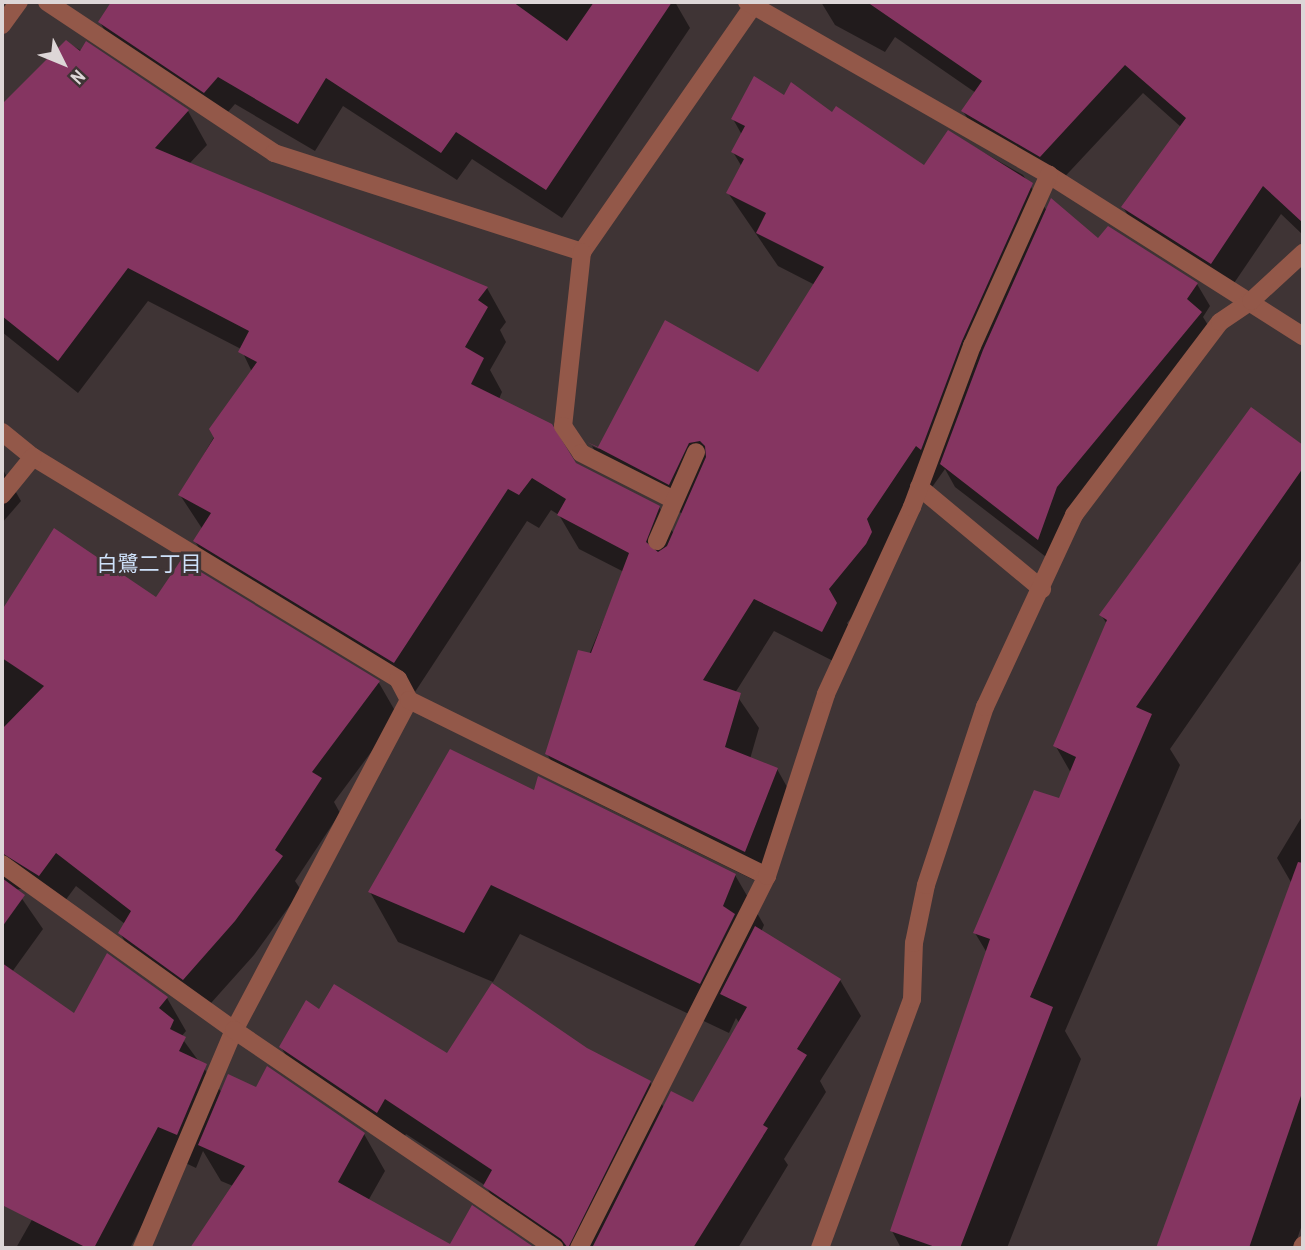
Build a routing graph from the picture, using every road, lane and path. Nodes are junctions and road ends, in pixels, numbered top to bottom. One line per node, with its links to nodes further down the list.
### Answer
1 (19, 2): 4 (street)
2 (47, 2): 6 (street)
3 (752, 3): 5 (street); 6 (street)
4 (2, 25)
5 (1049, 175): 8 (street); 13 (street)
6 (582, 252): 15 (street)
7 (1303, 253): 8 (street)
8 (1251, 301): 9 (street); 17 (street)
9 (1303, 336)
10 (2, 432): 12 (street)
11 (696, 452): 15 (street)
12 (33, 457): 14 (street); 18 (street)
13 (919, 487): 17 (street); 20 (street)
14 (2, 495)
15 (674, 500): 16 (street)
16 (657, 541)
17 (1042, 589): 25 (street)
18 (409, 700): 20 (street); 21 (street)
19 (2, 864): 21 (street)
20 (767, 876): 24 (street)
21 (234, 1030): 22 (street); 23 (street)
22 (142, 1248)
23 (555, 1248)
24 (579, 1248)
25 (820, 1248)

